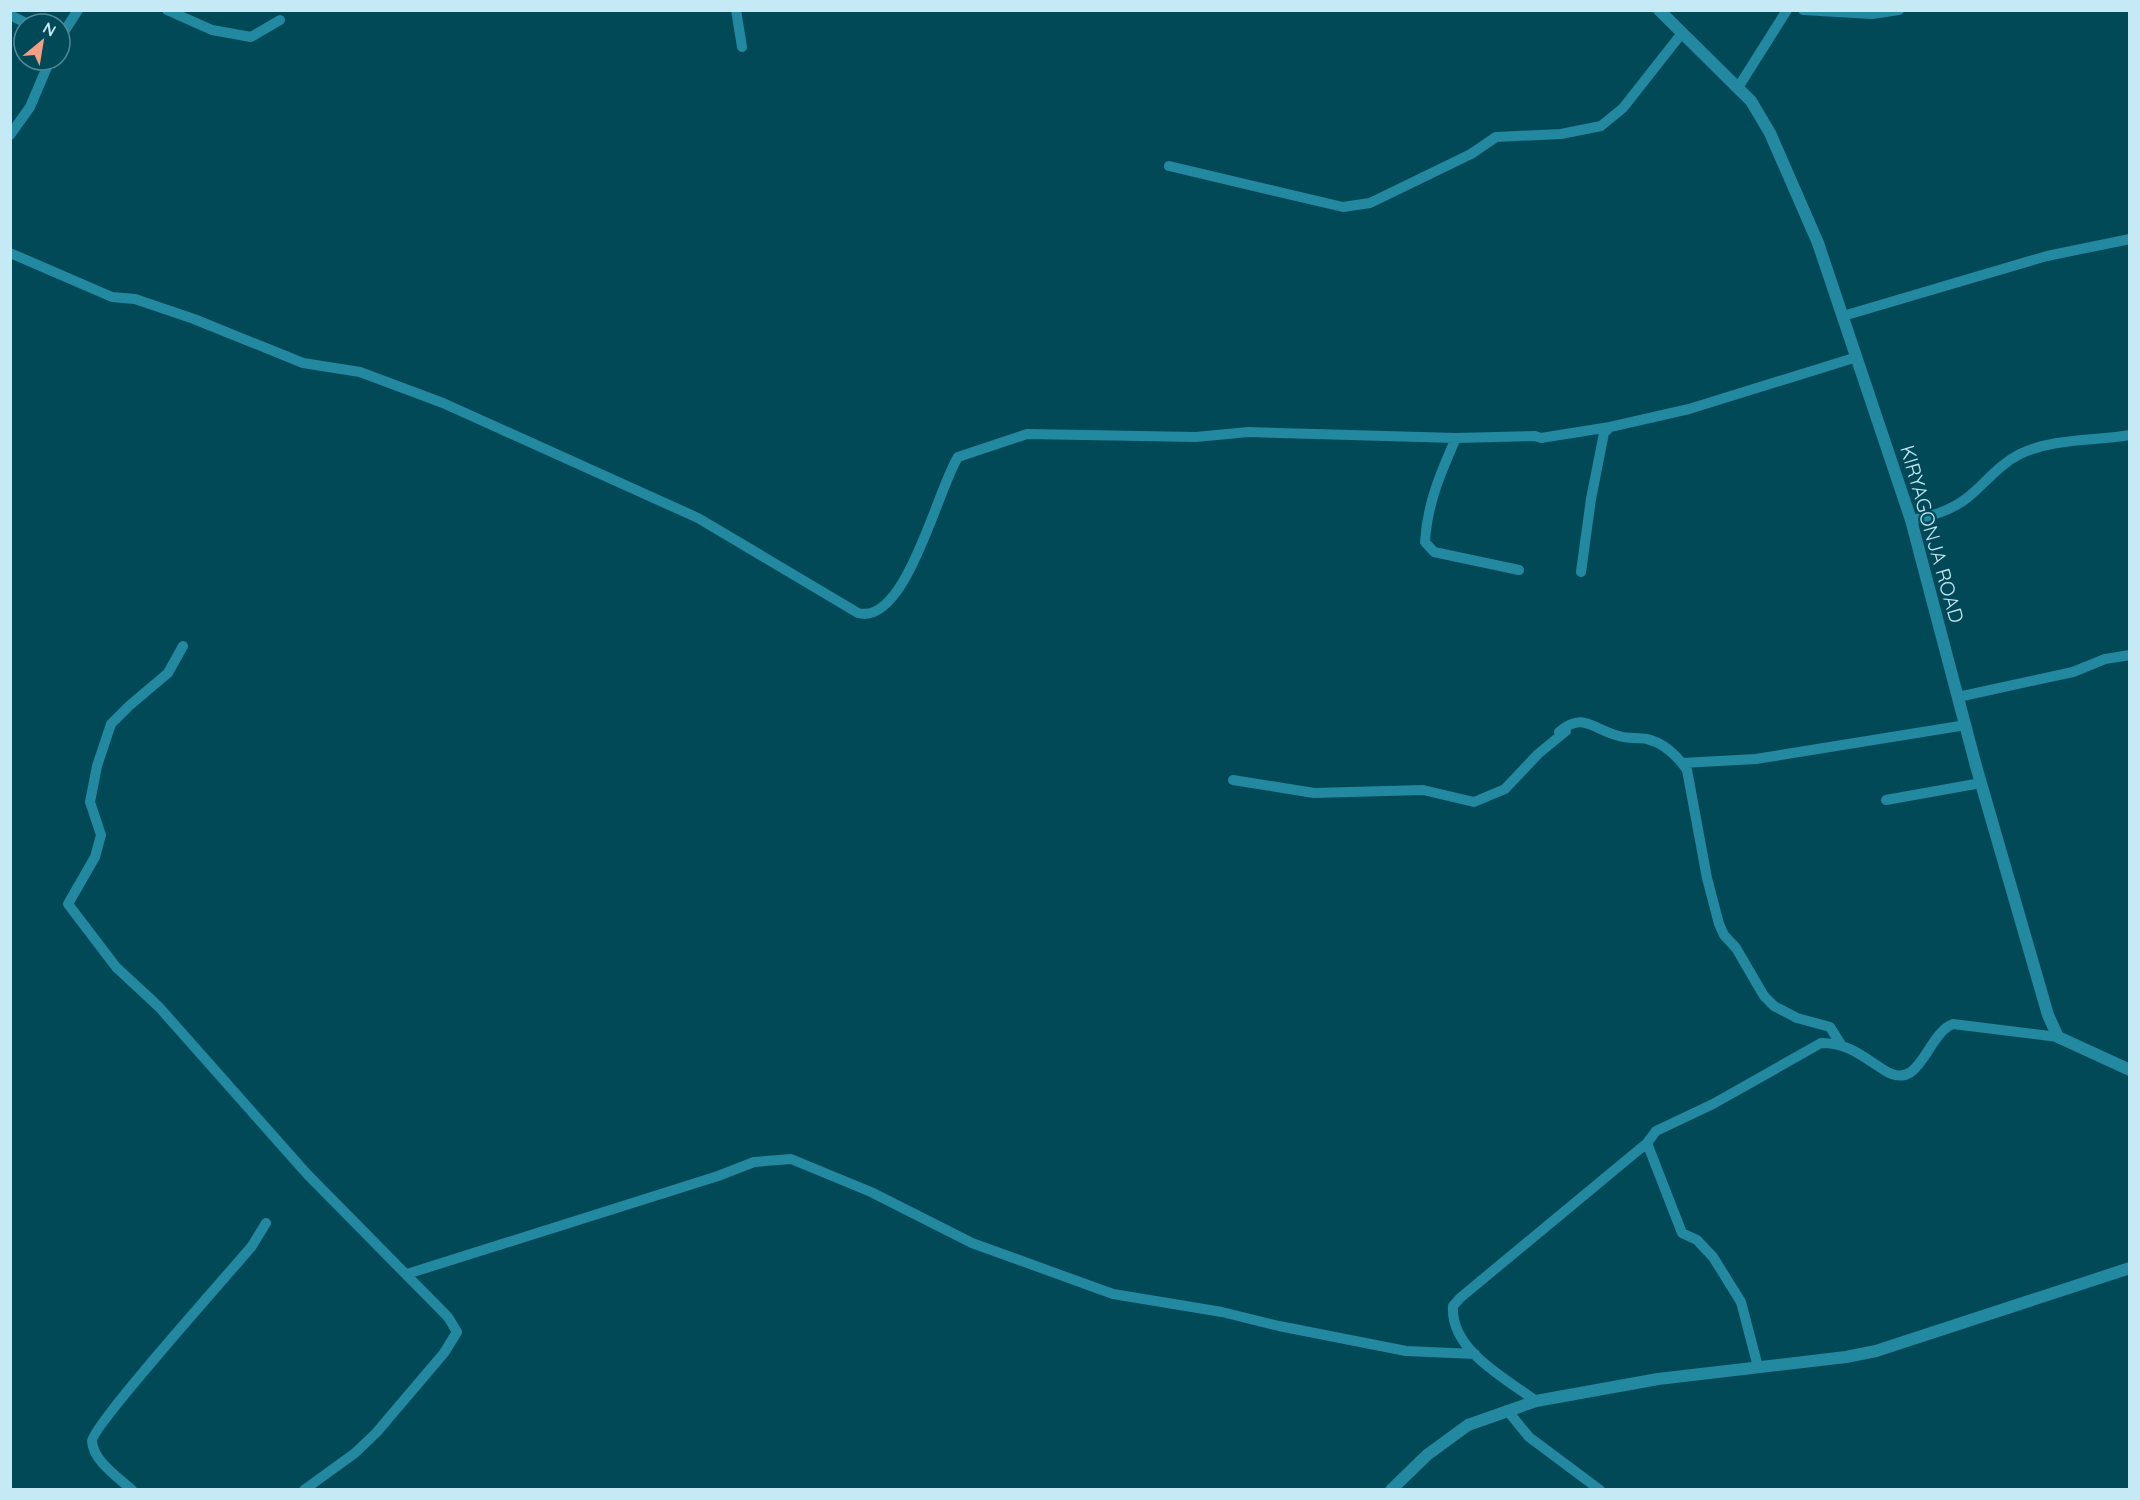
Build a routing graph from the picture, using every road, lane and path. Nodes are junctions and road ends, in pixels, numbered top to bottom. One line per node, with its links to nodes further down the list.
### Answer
1 (166, 10): 7 (street)
2 (736, 10): 9 (street)
3 (1659, 10): 8 (street, KIRYAGONJA ROAD)
4 (1787, 10): 11 (street)
5 (1803, 10): 6 (street)
6 (1899, 10)
7 (280, 20)
8 (1682, 33): 11 (street, KIRYAGONJA ROAD); 13 (street)
9 (742, 47)
10 (45, 72): 12 (street)
11 (1738, 86): 16 (street, KIRYAGONJA ROAD)
12 (12, 129)
13 (1169, 166)
14 (2130, 239): 16 (street)
15 (10, 253): 20 (street)
16 (1843, 316): 17 (street, KIRYAGONJA ROAD)
17 (1857, 357): 18 (street); 21 (street, KIRYAGONJA ROAD)
18 (1610, 426): 20 (street); 23 (street)
19 (2130, 435): 21 (street)
20 (1456, 438): 22 (street)
21 (1911, 520): 26 (street, KIRYAGONJA ROAD)
22 (1519, 570)
23 (1581, 572)
24 (183, 646): 40 (street)
25 (2130, 655): 26 (street)
26 (1958, 697): 28 (street, KIRYAGONJA ROAD)
27 (1578, 721): 29 (street); 30 (street); 31 (street)
28 (1966, 725): 30 (street); 32 (street, KIRYAGONJA ROAD)
29 (1558, 732)
30 (1682, 763): 35 (street)
31 (1233, 780)
32 (1982, 783): 33 (street); 34 (street, KIRYAGONJA ROAD)
33 (1886, 800)
34 (2058, 1037): 35 (street); 36 (street)
35 (1840, 1043): 37 (street)
36 (2130, 1070)
37 (1647, 1143): 41 (street); 42 (street)
38 (266, 1223): 45 (street)
39 (2130, 1268): 42 (street)
40 (407, 1274): 41 (street); 46 (street)
41 (1475, 1354): 43 (street)
42 (1758, 1367): 43 (street)
43 (1536, 1401): 44 (street)
44 (1507, 1410): 47 (street); 48 (street)
45 (132, 1490)
46 (304, 1490)
47 (1391, 1490)
48 (1600, 1490)

